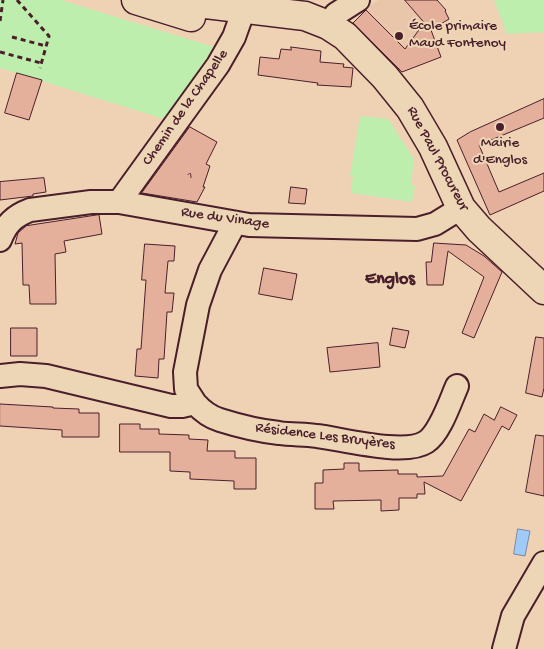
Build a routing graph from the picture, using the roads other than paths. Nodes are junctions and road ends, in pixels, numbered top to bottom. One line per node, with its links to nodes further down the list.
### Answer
1 (136, 0): 4 (street, Rue Paul Procureur)
2 (173, 0): 4 (street, Rue Paul Procureur)
3 (358, 0): 5 (street)
4 (241, 18): 5 (street, Rue Paul Procureur); 6 (street, Rue Paul Procureur); 7 (street, Chemin de la Chapelle)
5 (328, 25): 6 (street, Rue Paul Procureur)
6 (376, 67): 8 (street, Rue Paul Procureur)
7 (119, 202): 9 (street, Rue du Vinage); 10 (street, Rue du Vinage)
8 (461, 208): 9 (street, Rue du Vinage); 11 (street, Rue Paul Procureur)
9 (235, 223): 14 (street, Résidence Les Bruyères)
10 (2, 228)
11 (544, 290)
12 (0, 376): 14 (street)
13 (457, 386): 14 (street, Résidence Les Bruyères)
14 (195, 403)
15 (544, 563): 16 (street)
16 (504, 649)

